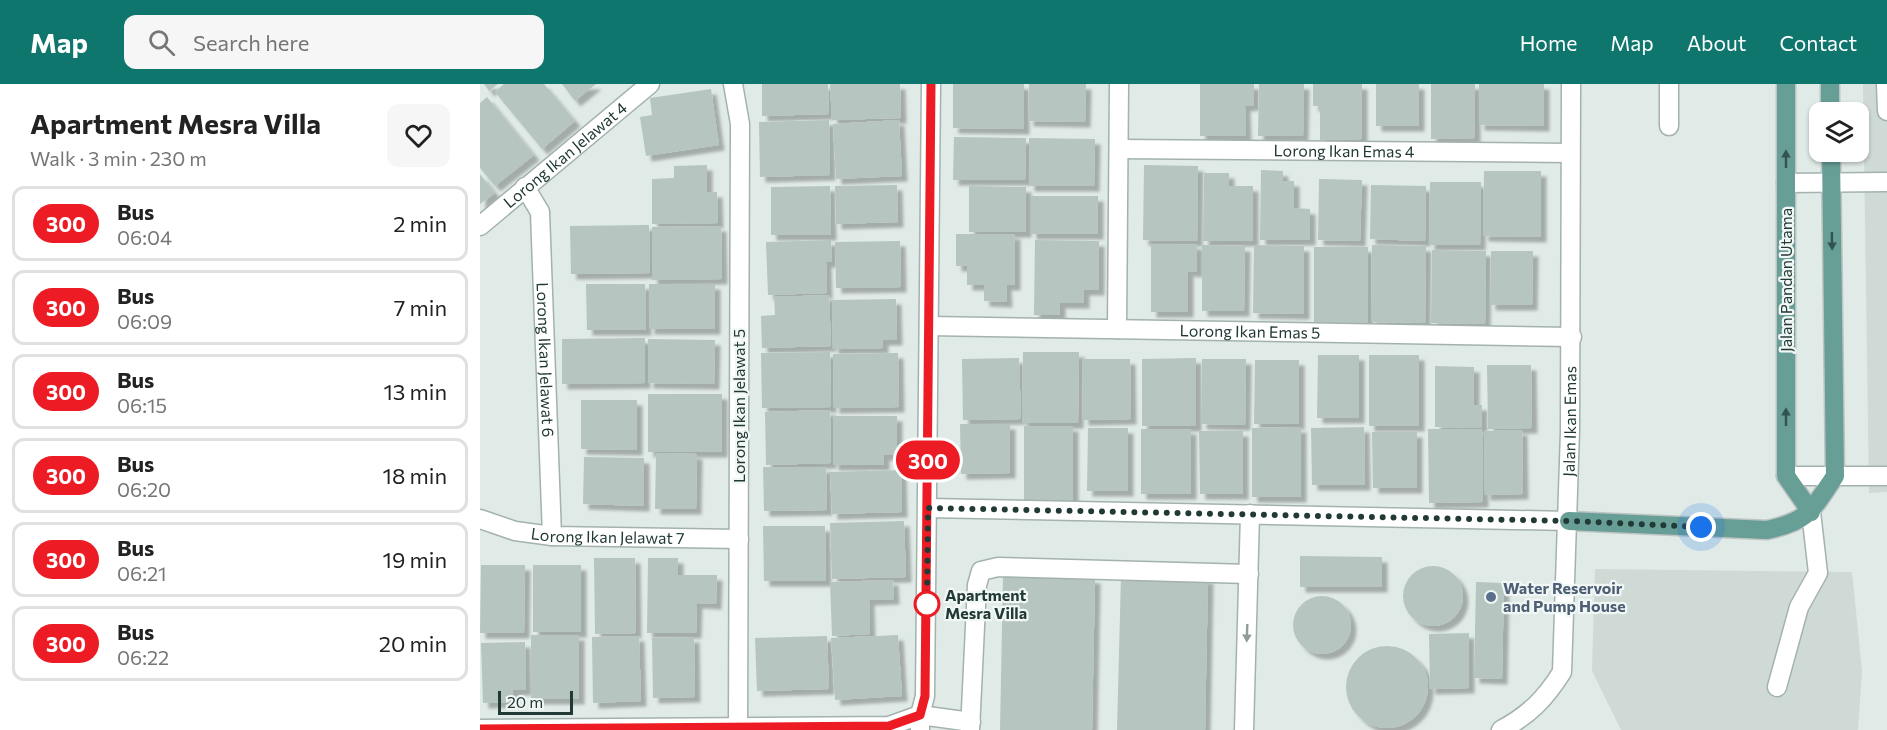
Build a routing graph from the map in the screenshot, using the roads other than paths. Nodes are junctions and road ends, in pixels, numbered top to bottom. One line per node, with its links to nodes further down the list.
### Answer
1 (650, 84): 19 (street, Lorong Ikan Jelawat 4)
2 (733, 84): 33 (street, Lorong Ikan Jelawat 5)
3 (931, 84): 21 (street)
4 (1119, 84): 13 (street)
5 (1571, 84): 14 (street, Jalan Ikan Emas)
6 (1669, 84): 12 (street)
7 (1786, 84): 17 (main road, Jalan Pandan Utama, one-way to 7)
8 (1830, 84): 10 (main road)
9 (1886, 84): 11 (street)
10 (1830, 102)
11 (1887, 111)
12 (1669, 126)
13 (1119, 149): 14 (street, Lorong Ikan Emas 4); 22 (street)
14 (1570, 153): 23 (street, Jalan Ikan Emas)
15 (1831, 162): 18 (main road)
16 (1887, 182): 18 (street)
17 (1786, 183): 18 (street); 24 (main road, Jalan Pandan Utama, one-way to 17)
18 (1831, 183): 25 (main road, one-way to 25)
19 (525, 187): 20 (street, Lorong Ikan Jelawat 4); 32 (street, Lorong Ikan Jelawat 6)
20 (480, 226)
21 (929, 326): 22 (street, Lorong Ikan Emas 5); 27 (street)
22 (1117, 329): 23 (street, Lorong Ikan Emas 5)
23 (1572, 337): 31 (street, Jalan Ikan Emas)
24 (1786, 476): 25 (street); 28 (main road)
25 (1835, 476): 26 (street); 28 (main road)
26 (1887, 476)
27 (928, 508): 29 (street); 36 (street)
28 (1811, 512): 31 (main road); 35 (street)
29 (1250, 514): 31 (street); 34 (street)
30 (480, 519): 32 (street, Lorong Ikan Jelawat 7)
31 (1569, 521): 41 (street, Jalan Ikan Emas)
32 (552, 536): 33 (street, Lorong Ikan Jelawat 7)
33 (739, 539): 38 (street, Lorong Ikan Jelawat 5)
34 (1249, 574): 37 (street); 40 (street, one-way to 40)
35 (1777, 687)
36 (920, 723): 37 (street); 38 (street)
37 (971, 726)
38 (738, 728): 39 (street)
39 (480, 729)
40 (1244, 730)
41 (1501, 730)

